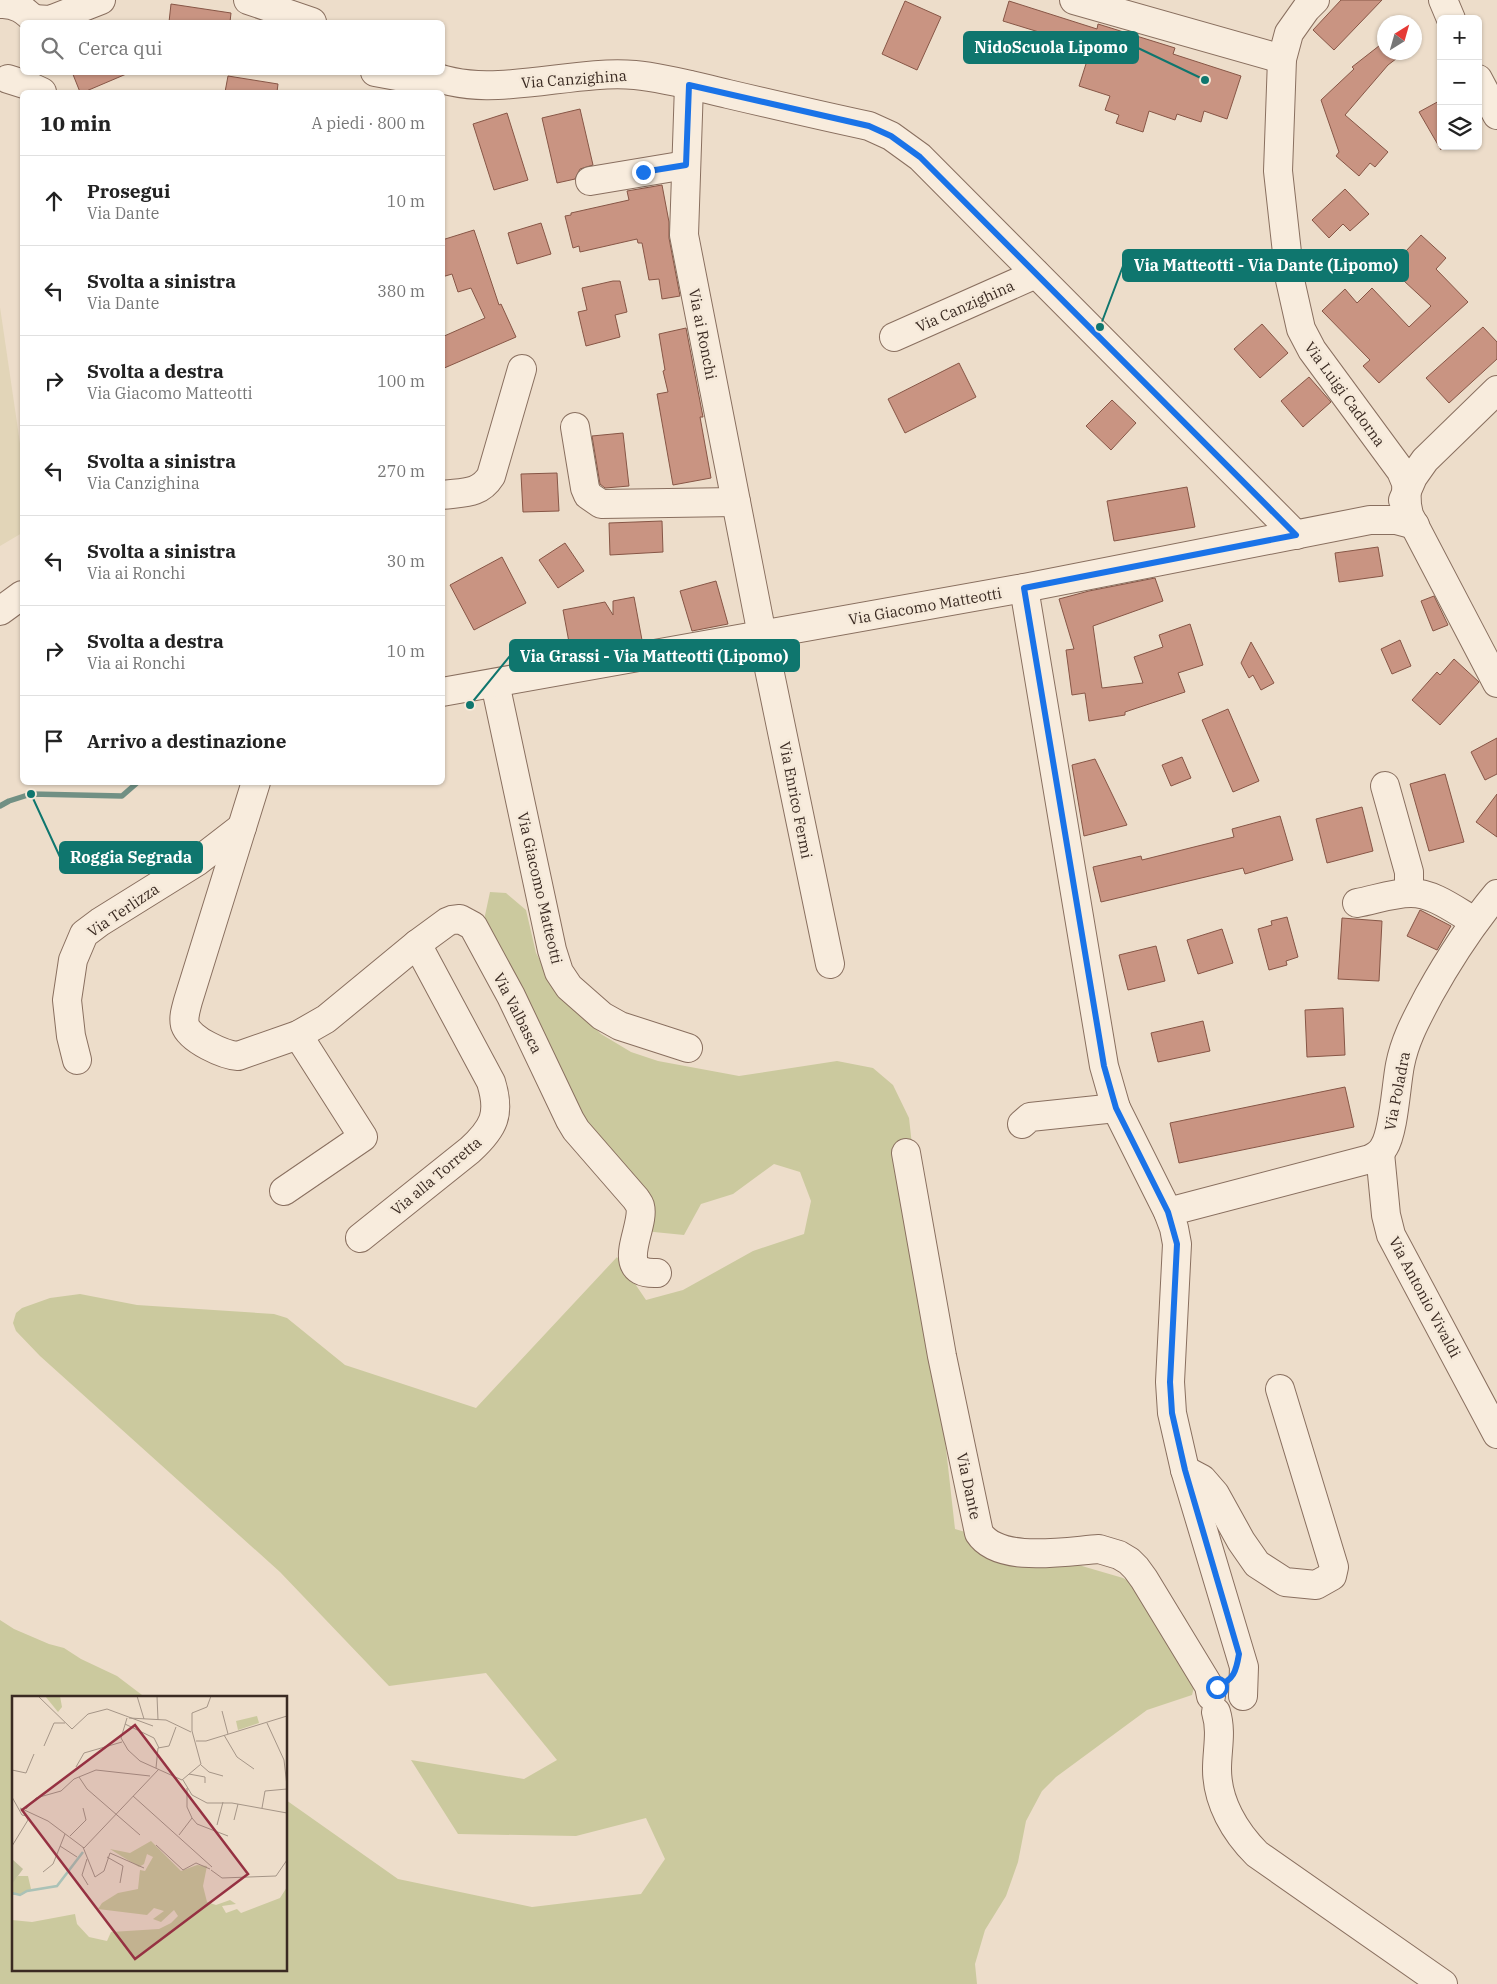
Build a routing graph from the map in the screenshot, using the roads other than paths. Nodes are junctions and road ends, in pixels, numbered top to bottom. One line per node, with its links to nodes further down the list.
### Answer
1 (101, 0): 6 (street)
2 (248, 0): 8 (street)
3 (1074, 0): 9 (street)
4 (1316, 0): 9 (street, Via Luigi Cadorna)
5 (1443, 0): 7 (street)
6 (28, 13)
7 (1449, 15)
8 (306, 20)
9 (1282, 59): 27 (street, Via Luigi Cadorna)
10 (44, 75): 17 (street)
11 (392, 75): 13 (street, Via Canzighina)
12 (11, 77): 16 (street)
13 (431, 81): 14 (street, Via Canzighina)
14 (689, 85): 19 (street, Via ai Ronchi); 21 (street, Via Canzighina)
15 (1482, 87): 18 (street)
16 (38, 90)
17 (53, 90)
18 (1497, 115)
19 (686, 165): 20 (street); 29 (street, Via ai Ronchi)
20 (590, 181)
21 (1042, 281): 22 (street, Via Canzighina); 23 (street, Via Canzighina); 32 (street, Via Canzighina)
22 (894, 337)
23 (922, 341)
24 (522, 369): 28 (street)
25 (1497, 390): 27 (street)
26 (575, 427): 29 (street)
27 (1406, 493): 30 (street); 31 (street, Via Luigi Cadorna)
28 (445, 495)
29 (736, 502): 36 (street, Via ai Ronchi)
30 (1383, 519): 31 (street, Via Giacomo Matteotti); 32 (street, Via Giacomo Matteotti)
31 (1415, 525): 38 (street, Via Luigi Cadorna)
32 (1296, 535): 33 (street, Via Giacomo Matteotti)
33 (1024, 588): 36 (street, Via Giacomo Matteotti); 52 (street)
34 (20, 596): 35 (street)
35 (0, 610)
36 (762, 635): 37 (street, Via Giacomo Matteotti); 48 (street, Via Enrico Fermi)
37 (495, 683): 39 (street, Via Giacomo Matteotti); 50 (street, Via Giacomo Matteotti)
38 (1497, 683)
39 (445, 691)
40 (255, 785): 42 (street, Via Valbasca)
41 (1385, 786): 43 (street)
42 (242, 827): 49 (street, Via Valbasca); 51 (street, Via Terlizza)
43 (1409, 893): 45 (street); 46 (street)
44 (1497, 894): 46 (street, Via Poladra)
45 (1357, 903)
46 (1474, 921): 54 (street, Via Poladra)
47 (417, 944): 49 (street, Via Valbasca); 58 (street, Via alla Torretta); 59 (street, Via Valbasca)
48 (830, 964)
49 (298, 1035): 56 (street)
50 (688, 1048)
51 (77, 1060)
52 (1116, 1108): 53 (street); 57 (street)
53 (1022, 1124)
54 (1380, 1152): 57 (street); 61 (street, Via Antonio Vivaldi)
55 (906, 1153): 63 (street, Via Dante)
56 (284, 1191)
57 (1168, 1212): 62 (street)
58 (360, 1238)
59 (657, 1273)
60 (1280, 1389): 62 (street)
61 (1497, 1434)
62 (1185, 1470): 63 (street)
63 (1223, 1694): 64 (street)
64 (1443, 1984)

